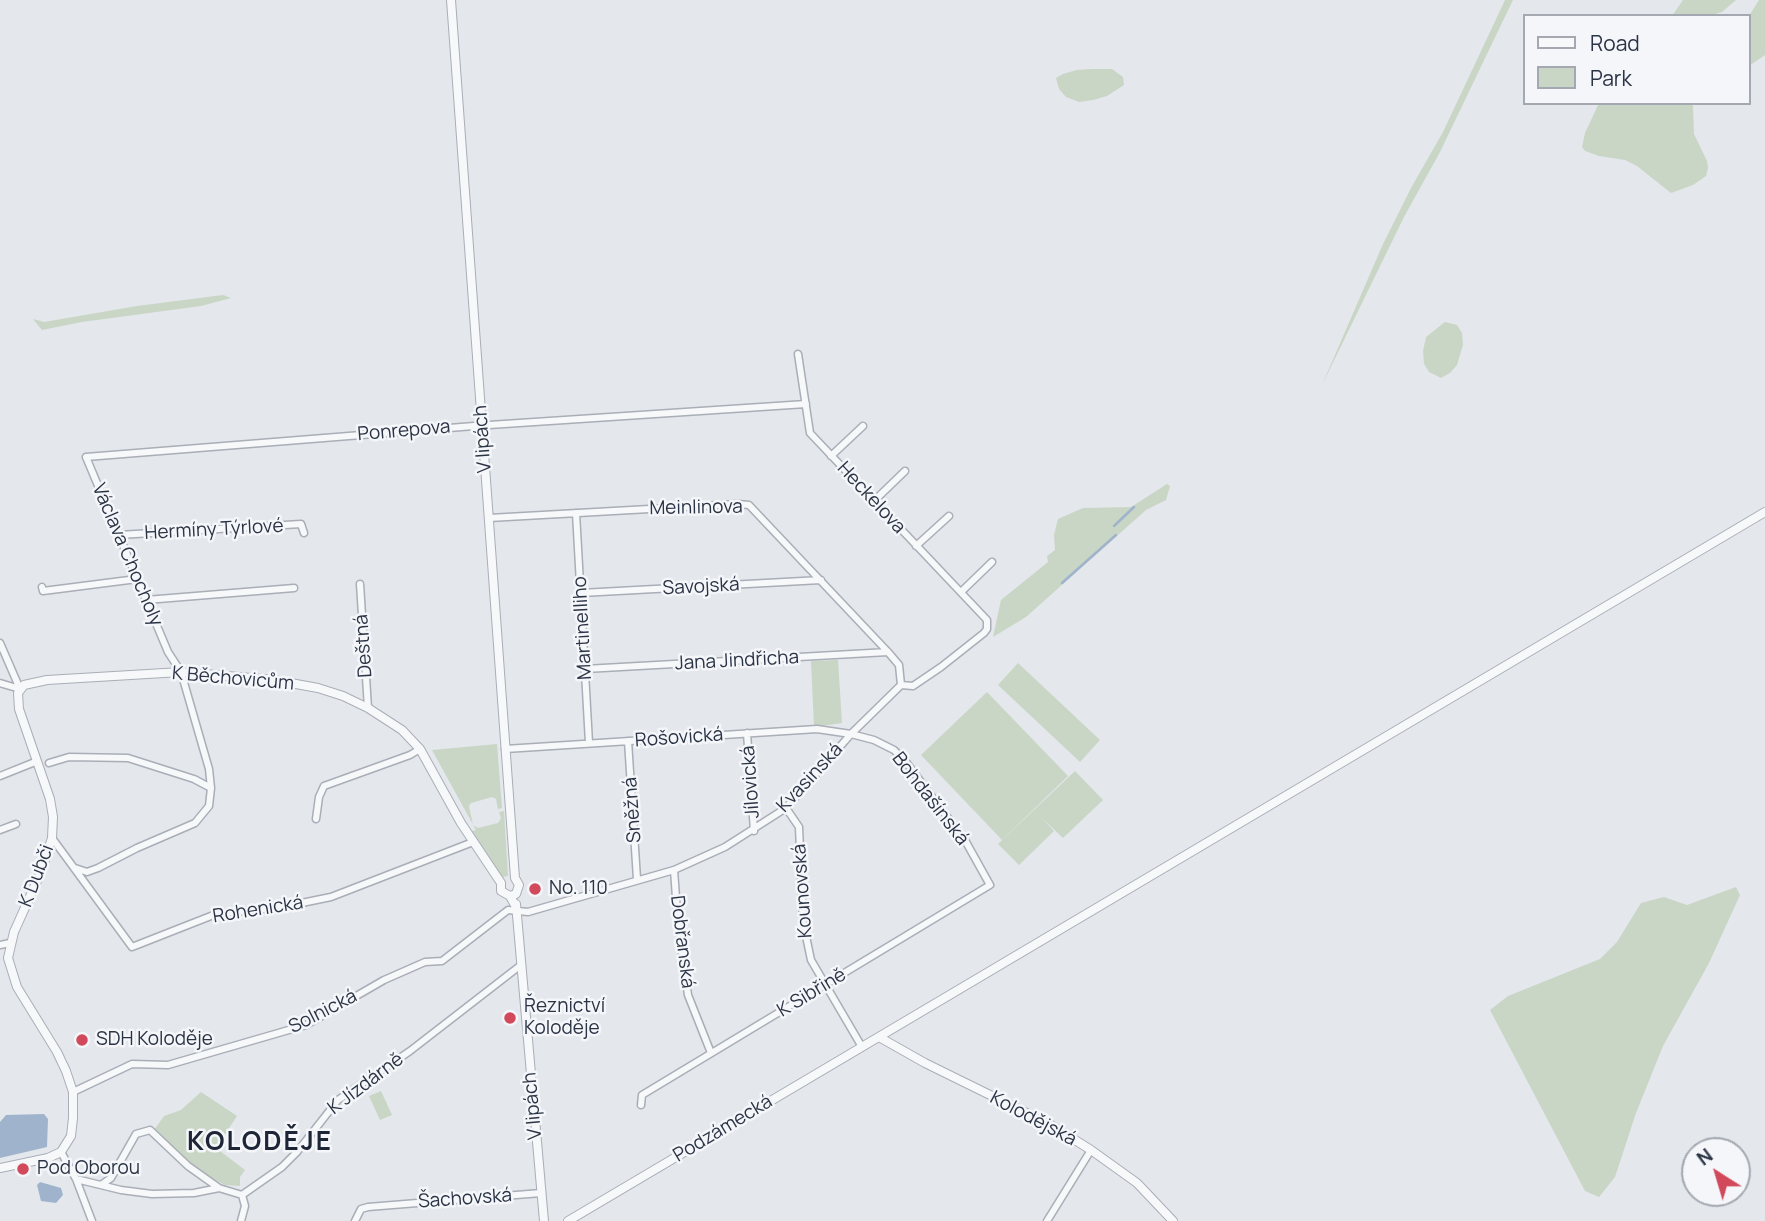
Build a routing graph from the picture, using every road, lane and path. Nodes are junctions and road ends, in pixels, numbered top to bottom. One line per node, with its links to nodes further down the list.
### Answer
1 (451, 0): 4 (street, V lipách)
2 (798, 354): 3 (street, Heckelova)
3 (806, 404): 4 (street, Ponrepova); 6 (street, Heckelova)
4 (483, 425): 7 (street, Ponrepova); 13 (street, V lipách)
5 (863, 426): 6 (street)
6 (831, 456): 9 (street, Heckelova)
7 (86, 457): 15 (street, Václava Chocholy)
8 (905, 471): 9 (street)
9 (874, 501): 16 (street, Heckelova)
10 (1765, 512): 64 (street, Podzámecká)
11 (576, 513): 13 (street, Meinlinova); 19 (street, Meinlinova); 24 (street, Martinelliho)
12 (949, 516): 16 (street)
13 (489, 517): 40 (street, V lipách)
14 (304, 533): 15 (street, Hermíny Týrlové)
15 (119, 535): 18 (street, Václava Chocholy)
16 (916, 546): 23 (street, Heckelova)
17 (992, 562): 23 (street)
18 (137, 579): 21 (street); 25 (street, Václava Chocholy)
19 (821, 580): 24 (street, Savojská); 28 (street, Meinlinova)
20 (360, 584): 34 (street, Deštná)
21 (43, 587)
22 (294, 589): 25 (street)
23 (961, 592): 26 (street, Heckelova)
24 (581, 593): 29 (street, Martinelliho)
25 (146, 600): 30 (street, Václava Chocholy)
26 (987, 620): 32 (street, Kvasinská)
27 (0, 643): 33 (street)
28 (888, 652): 29 (street, Jana Jindřicha); 32 (street, Meinlinova)
29 (585, 669): 38 (street, Martinelliho)
30 (181, 672): 33 (street, K Běchovicům); 34 (street, K Běchovicům); 44 (street, Václava Chocholy)
31 (0, 683): 33 (street)
32 (901, 685): 36 (street, Kvasinská)
33 (20, 689): 41 (street, K Dubči)
34 (368, 708): 39 (street, K Běchovicům)
35 (747, 733): 36 (street, Rošovická); 37 (street, Rošovická); 49 (street, Jílovická)
36 (851, 734): 45 (street, Kvasinská); 57 (street, Bohdašínská)
37 (628, 741): 38 (street, Rošovická); 55 (street, Sněžná)
38 (589, 744): 40 (street, Rošovická)
39 (420, 749): 46 (street); 51 (street, K Běchovicům)
40 (505, 749): 54 (street, V lipách)
41 (35, 762): 43 (street); 50 (street, K Dubči)
42 (49, 763): 44 (street)
43 (0, 776)
44 (211, 788): 52 (street)
45 (786, 808): 49 (street, Kvasinská); 63 (street, Kounovská)
46 (316, 819)
47 (16, 824): 48 (street)
48 (0, 830)
49 (754, 831): 53 (street, Kvasinská)
50 (52, 838): 52 (street, Rohenická); 60 (street, K Dubči)
51 (473, 842): 52 (street, Rohenická); 56 (street, K Běchovicům)
52 (75, 868)
53 (674, 870): 55 (street, Kvasinská); 66 (street, Dobřanská)
54 (515, 878): 56 (street); 58 (street)
55 (637, 879): 59 (street, Kvasinská)
56 (501, 883): 58 (street)
57 (990, 885): 63 (street, K Sibřině)
58 (512, 895): 59 (street, V lipách)
59 (517, 909): 62 (street, V lipách); 67 (street, Solnická)
60 (10, 943): 61 (street); 67 (street, K Dubči)
61 (0, 945)
62 (521, 965): 75 (street, V lipách); 76 (street, K Jízdárně)
63 (824, 985): 65 (street, Kounovská); 66 (street, K Sibřině)
64 (879, 1037): 65 (street, Podzámecká); 69 (street, Kolodějská)
65 (862, 1047): 81 (street, Podzámecká)
66 (711, 1053): 68 (street, K Sibřině)
67 (73, 1092): 70 (street, K Dubči)
68 (641, 1105)
69 (1091, 1150): 82 (street); 83 (street, Kolodějská)
70 (61, 1152): 71 (street); 72 (street)
71 (0, 1168)
72 (76, 1179): 73 (street); 77 (street)
73 (101, 1185): 74 (street); 74 (street)
74 (219, 1188): 76 (street)
75 (541, 1193): 79 (street, Šachovská); 80 (street, V lipách)
76 (242, 1195): 78 (street)
77 (94, 1220)
78 (241, 1221)
79 (355, 1221)
80 (544, 1221)
81 (568, 1221)
82 (1047, 1221)
83 (1173, 1221)

